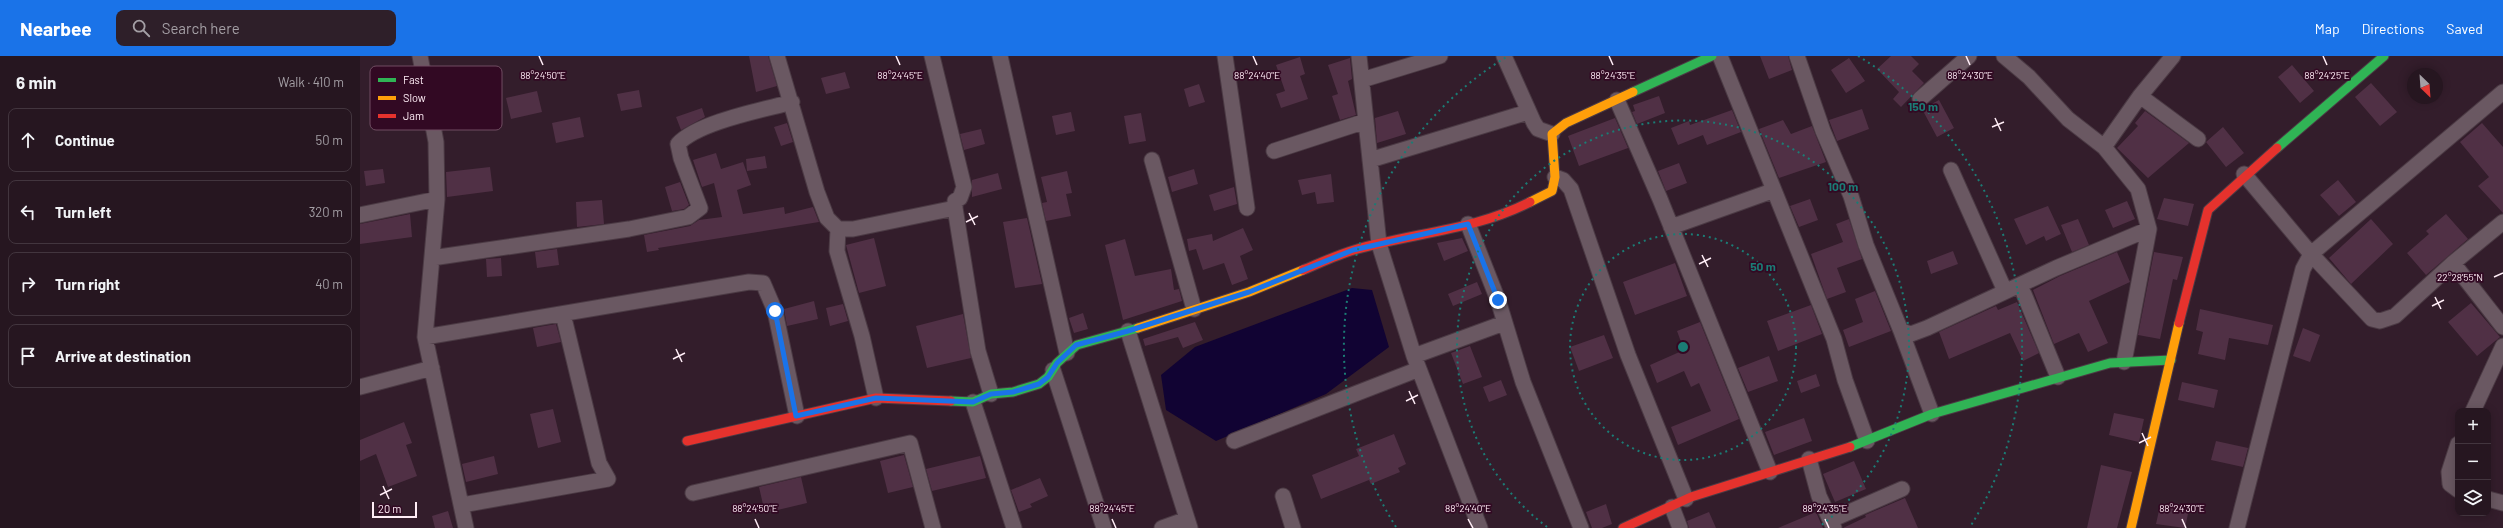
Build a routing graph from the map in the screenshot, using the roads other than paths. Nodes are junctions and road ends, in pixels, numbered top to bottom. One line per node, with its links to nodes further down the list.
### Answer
1 (420, 56): 16 (street)
2 (778, 56): 22 (street)
3 (932, 56): 37 (street)
4 (1000, 56): 59 (street)
5 (1226, 56): 38 (street)
6 (1359, 56): 17 (street)
7 (1440, 56): 17 (street)
8 (1504, 56): 23 (street)
9 (1712, 56): 21 (street)
10 (1720, 56): 35 (street)
11 (1797, 56): 56 (street)
12 (1969, 56): 20 (street)
13 (2004, 56): 28 (street)
14 (2174, 56): 19 (street)
15 (2384, 56): 33 (street)
16 (422, 66)
17 (1362, 80): 24 (street)
18 (2503, 92): 46 (street)
19 (2140, 96): 27 (street); 28 (street)
20 (1920, 99)
21 (1617, 100): 26 (street); 42 (street)
22 (792, 102): 43 (street); 47 (street)
23 (1528, 112): 26 (street); 31 (street)
24 (1366, 121): 29 (street); 31 (street)
25 (434, 130): 36 (street)
26 (1552, 134): 34 (street)
27 (2198, 139)
28 (2104, 147): 44 (street)
29 (1274, 151)
30 (1152, 160): 51 (street)
31 (1370, 160): 45 (street)
32 (1951, 170): 49 (street)
33 (2244, 174): 46 (street); 60 (street)
34 (1555, 177): 41 (street); 83 (street)
35 (1772, 191): 42 (street); 75 (street)
36 (437, 199): 39 (street); 47 (street)
37 (955, 208): 43 (street); 67 (street)
38 (1247, 208)
39 (360, 215)
40 (2503, 222): 48 (street)
41 (1468, 224): 45 (street); 53 (street)
42 (1671, 227): 78 (street)
43 (838, 229): 68 (street)
44 (2150, 229): 49 (street); 62 (street)
45 (1379, 244): 51 (street); 61 (street)
46 (2311, 254): 48 (street); 101 (street)
47 (432, 258): 57 (street)
48 (2453, 263): 54 (street)
49 (2005, 291): 56 (street)
50 (2024, 294): 65 (street)
51 (1194, 309): 55 (street)
52 (563, 314): 57 (street); 72 (street); 86 (street)
53 (1504, 323): 61 (street); 97 (street)
54 (2503, 328)
55 (1128, 331): 59 (street); 88 (street)
56 (1901, 331): 71 (street)
57 (425, 336): 63 (street)
58 (2503, 346): 70 (street)
59 (1067, 353): 64 (street)
60 (2171, 360): 62 (street); 100 (street)
61 (1417, 362): 74 (street); 96 (street)
62 (2124, 362): 65 (street)
63 (432, 368): 66 (street); 86 (street)
64 (1053, 370): 67 (street); 93 (street)
65 (2058, 377): 71 (street)
66 (360, 387)
67 (991, 394): 69 (street)
68 (876, 398): 69 (street); 72 (street)
69 (973, 402): 92 (street)
70 (2474, 408)
71 (1932, 414): 75 (street)
72 (796, 416): 73 (street)
73 (687, 441)
74 (1234, 441)
75 (1867, 441): 77 (street)
76 (2455, 453): 79 (street)
77 (1809, 459): 78 (street); 89 (street)
78 (1770, 472): 83 (street)
79 (2455, 488)
80 (1902, 489): 89 (street)
81 (693, 493): 91 (street)
82 (1283, 496): 95 (street)
83 (1686, 499): 87 (street)
84 (2491, 500): 85 (street)
85 (2503, 502)
86 (462, 505): 90 (street)
87 (1672, 507): 98 (street); 99 (street)
88 (1189, 523): 94 (street)
89 (1833, 524)
90 (466, 528)
91 (933, 528)
92 (1014, 528)
93 (1104, 528)
94 (1162, 528)
95 (1293, 528)
96 (1480, 528)
97 (1581, 528)
98 (1623, 528)
99 (1680, 528)
100 (2131, 528)
101 (2237, 528)

